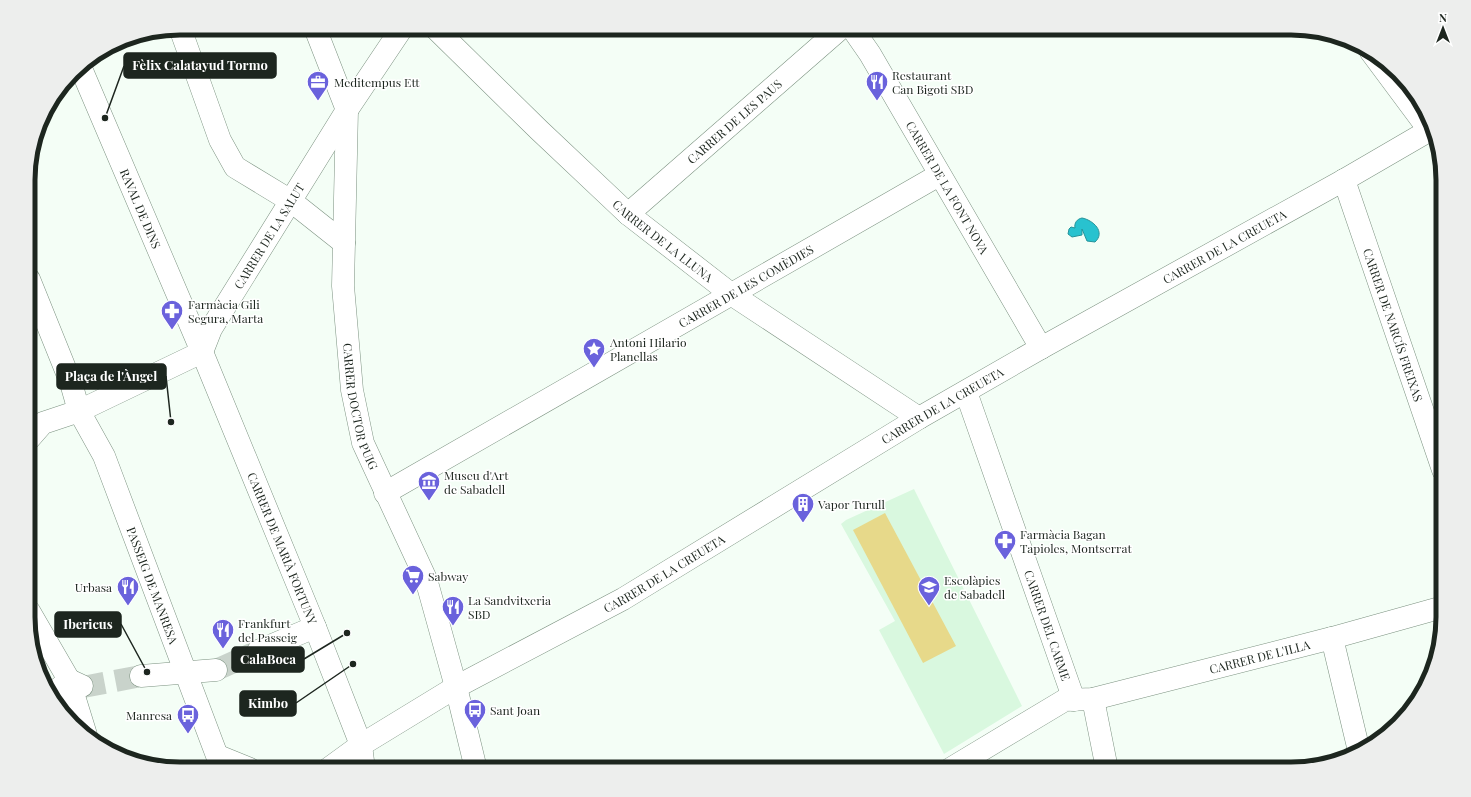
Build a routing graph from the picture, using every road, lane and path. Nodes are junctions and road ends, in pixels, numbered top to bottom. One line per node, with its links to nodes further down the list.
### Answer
1 (182, 35): 14 (street)
2 (318, 35): 9 (street)
3 (396, 35): 9 (street, CARRER DE LA SALUT)
4 (442, 35): 15 (street, CARRER DE LA LLUNA)
5 (833, 35): 15 (street, CARRER DE LES PAUS)
6 (857, 35): 12 (street, CARRER DE LA FONT NOVA)
7 (1384, 69): 10 (street)
8 (83, 73): 20 (street, RAVAL DE DINS)
9 (347, 110): 14 (street, CARRER DE LA SALUT); 16 (street, CARRER DOCTOR PUIG)
10 (1425, 124)
11 (1427, 131): 13 (street, CARRER DE LA CREUETA)
12 (939, 175): 18 (street, CARRER DE LES COMÈDIES); 19 (street, CARRER DE LA FONT NOVA)
13 (1344, 180): 19 (street, CARRER DE LA CREUETA); 25 (street, CARRER DE NARCÍS FREIXAS)
14 (291, 200): 16 (street); 20 (street, CARRER DE LA SALUT)
15 (628, 214): 18 (street, CARRER DE LA LLUNA)
16 (344, 243): 26 (street, CARRER DOCTOR PUIG)
17 (35, 294): 22 (street, PASSEIG DE MANRESA)
18 (731, 294): 23 (street, CARRER DE LA LLUNA); 26 (street, CARRER DE LES COMÈDIES)
19 (1041, 348): 21 (street, CARRER DE LA CREUETA)
20 (202, 352): 22 (street); 29 (street, CARRER DE MARIÀ FORTUNY)
21 (966, 392): 23 (street, CARRER DE LA CREUETA); 38 (street, CARRER DEL CARME)
22 (79, 411): 24 (street); 33 (street, PASSEIG DE MANRESA)
23 (919, 418): 36 (street, CARRER DE LA CREUETA)
24 (35, 432)
25 (1436, 449)
26 (385, 493): 36 (street, CARRER DOCTOR PUIG)
27 (1436, 609): 30 (street, CARRER DE L'ILLA)
28 (35, 620): 35 (street)
29 (315, 627): 31 (street); 40 (street, CARRER DE MARIÀ FORTUNY)
30 (1332, 638): 38 (street, CARRER DE L'ILLA); 41 (street)
31 (258, 651)
32 (216, 670): 33 (street)
33 (186, 672): 34 (street); 42 (street, PASSEIG DE MANRESA)
34 (141, 676)
35 (76, 683): 37 (street); 39 (street)
36 (456, 687): 40 (street, CARRER DE LA CREUETA); 45 (street, CARRER DOCTOR PUIG)
37 (57, 692)
38 (1083, 699): 46 (street, CARRER DE L'ILLA); 47 (street, CARRER DEL CARME)
39 (84, 725)
40 (361, 745): 43 (street, CARRER DE LA CREUETA); 44 (street, CARRER DE MARIÀ FORTUNY)
41 (1358, 746)
42 (220, 762)
43 (338, 762)
44 (363, 762)
45 (474, 762)
46 (962, 762)
47 (1105, 762)

